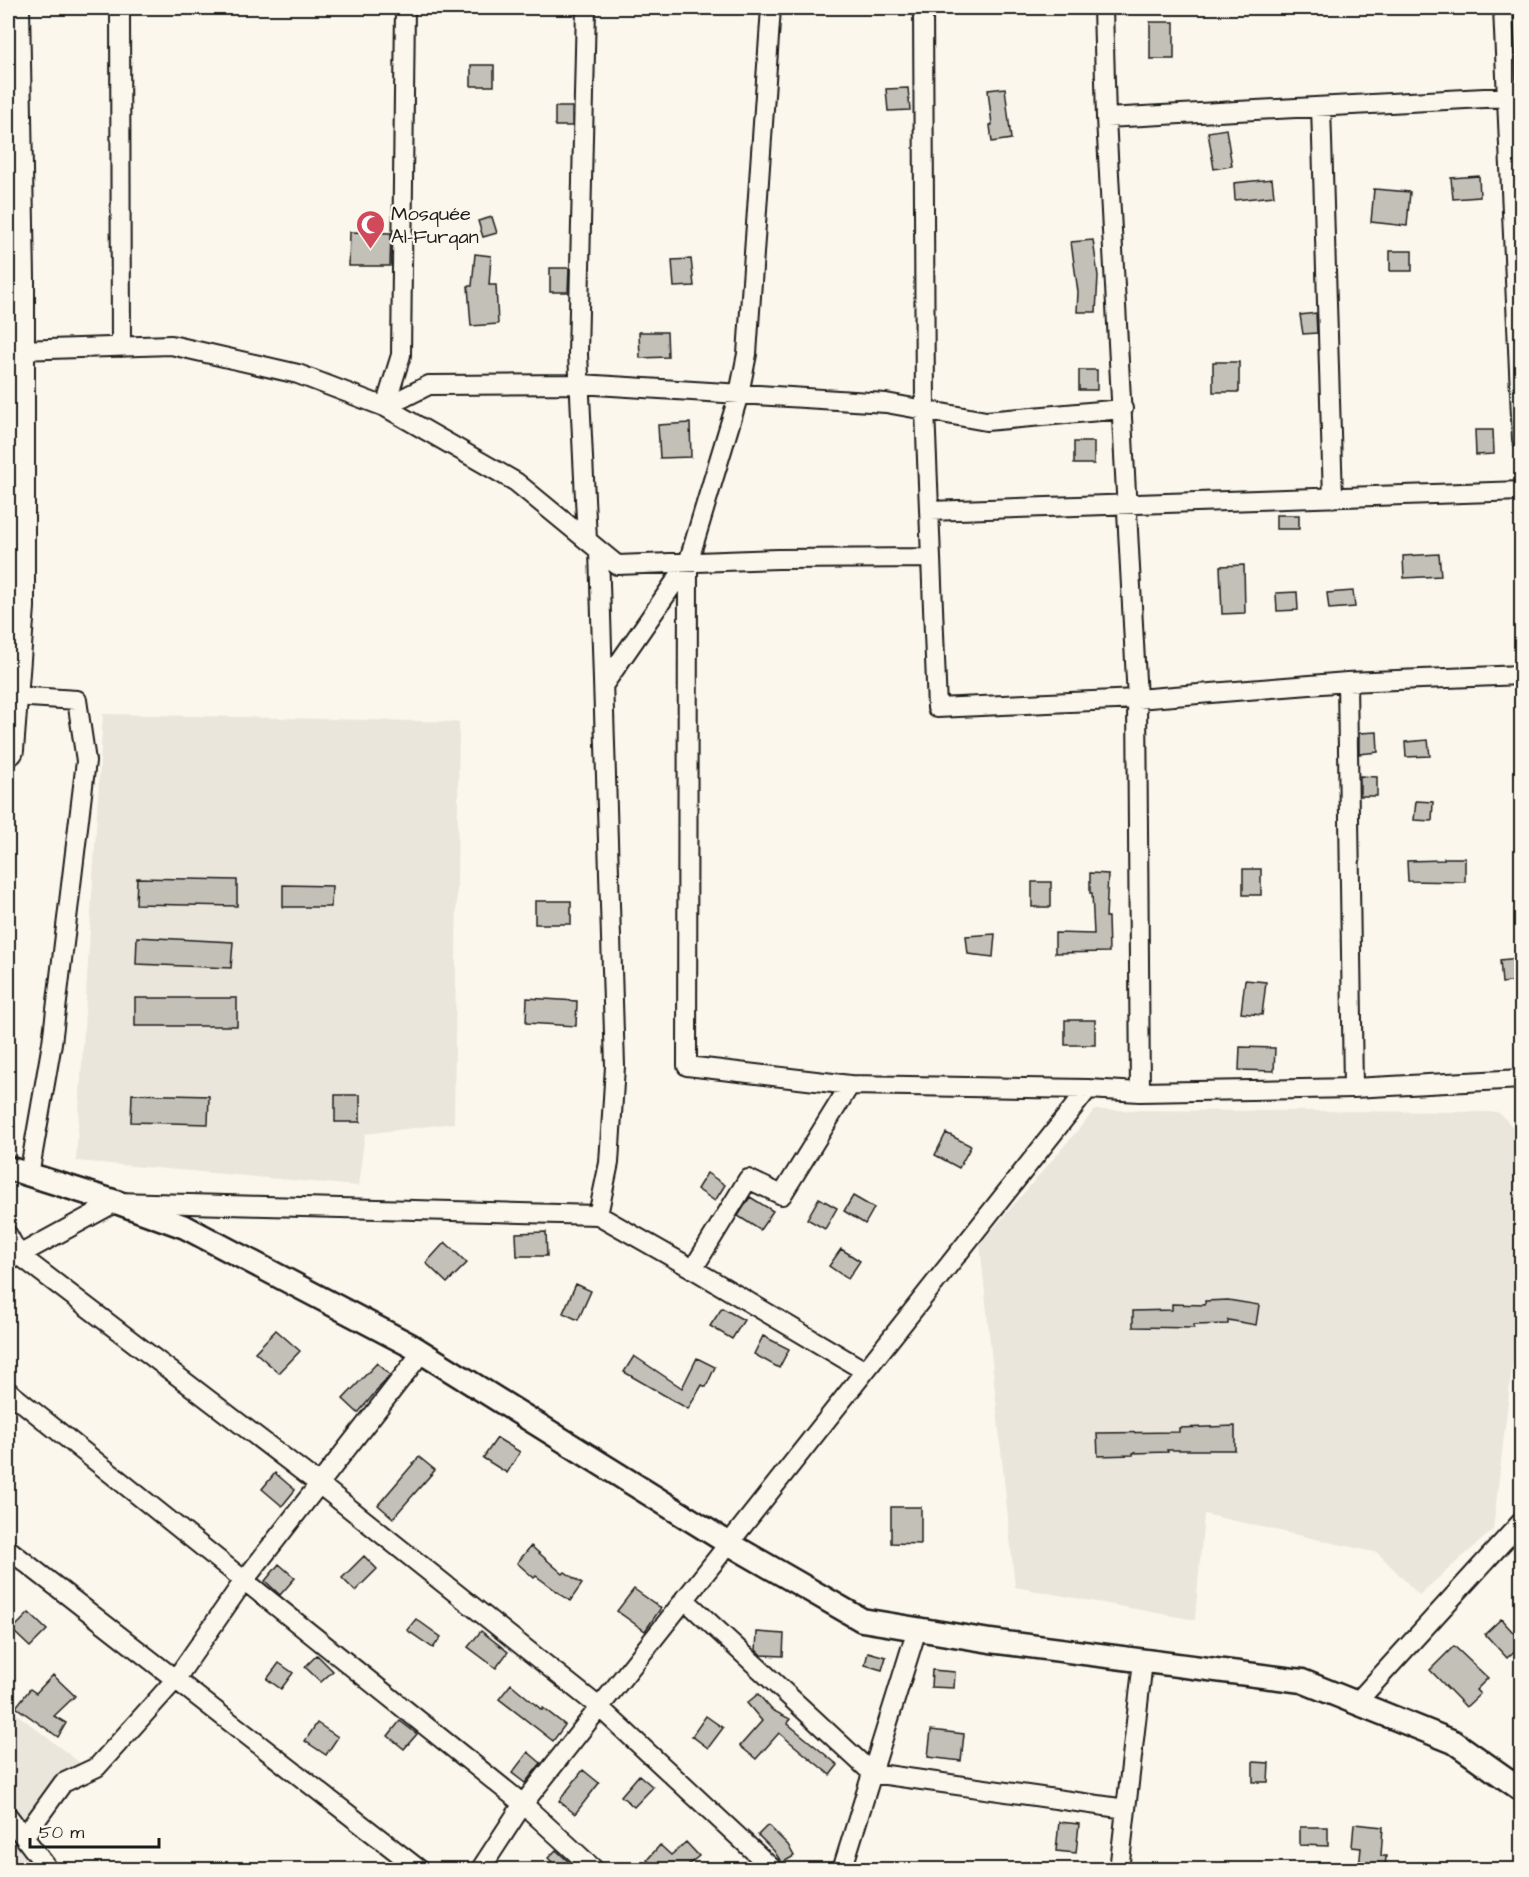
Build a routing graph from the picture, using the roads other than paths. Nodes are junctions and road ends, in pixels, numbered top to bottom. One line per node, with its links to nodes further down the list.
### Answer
1 (120, 8): 13 (street)
2 (405, 8): 17 (street)
3 (586, 8): 15 (street)
4 (771, 8): 16 (street)
5 (923, 8): 19 (street)
6 (1103, 8): 11 (street)
7 (1503, 8): 9 (street)
8 (12, 22): 14 (main road)
9 (1514, 97): 10 (street); 12 (street)
10 (1321, 107): 11 (street); 22 (street)
11 (1106, 118): 18 (street)
12 (1518, 286): 20 (street)
13 (121, 347): 14 (street); 17 (street)
14 (19, 350): 31 (main road)
15 (580, 384): 16 (street); 17 (street); 25 (street)
16 (739, 393): 19 (street); 27 (street)
17 (385, 407): 25 (street)
18 (1123, 409): 19 (street); 23 (street)
19 (925, 410): 24 (street)
20 (1521, 439)
21 (1521, 491): 22 (street)
22 (1333, 498): 23 (street)
23 (1127, 506): 24 (street); 32 (street)
24 (929, 511): 26 (street)
25 (593, 546): 27 (street); 30 (street)
26 (931, 558): 27 (street); 32 (street)
27 (688, 562): 30 (street); 35 (street)
28 (1521, 675): 29 (street)
29 (1347, 682): 32 (street); 36 (street)
30 (605, 683): 41 (street)
31 (14, 696): 33 (main road); 39 (street)
32 (1137, 699): 38 (street)
33 (8, 750)
34 (1521, 1079): 36 (street)
35 (850, 1085): 37 (street); 44 (street)
36 (1353, 1088): 38 (street)
37 (1088, 1089): 38 (street); 46 (street)
38 (1140, 1092)
39 (18, 1172): 40 (street)
40 (116, 1202): 41 (street); 43 (street); 45 (street)
41 (598, 1215): 44 (street)
42 (8, 1235): 43 (street)
43 (13, 1258): 48 (street)
44 (693, 1269): 46 (street)
45 (422, 1352): 48 (street); 50 (street)
46 (865, 1371): 50 (street)
47 (8, 1391): 52 (street)
48 (319, 1484): 52 (street); 58 (street)
49 (1521, 1521): 57 (street)
50 (728, 1543): 53 (street); 54 (street)
51 (8, 1549): 56 (street)
52 (243, 1582): 56 (street); 61 (street)
53 (684, 1599): 58 (street); 59 (street)
54 (917, 1629): 55 (street); 59 (street)
55 (1143, 1661): 57 (street); 62 (street)
56 (175, 1680): 64 (street); 66 (street)
57 (1356, 1703): 60 (street)
58 (599, 1707): 61 (street); 69 (street)
59 (872, 1773): 62 (street); 70 (street)
60 (1521, 1790)
61 (523, 1804): 67 (street); 68 (street)
62 (1126, 1809): 71 (street)
63 (8, 1816): 64 (street)
64 (24, 1837): 65 (street)
65 (49, 1869)
66 (420, 1869)
67 (480, 1869)
68 (595, 1869)
69 (774, 1869)
70 (842, 1869)
71 (1119, 1869)

